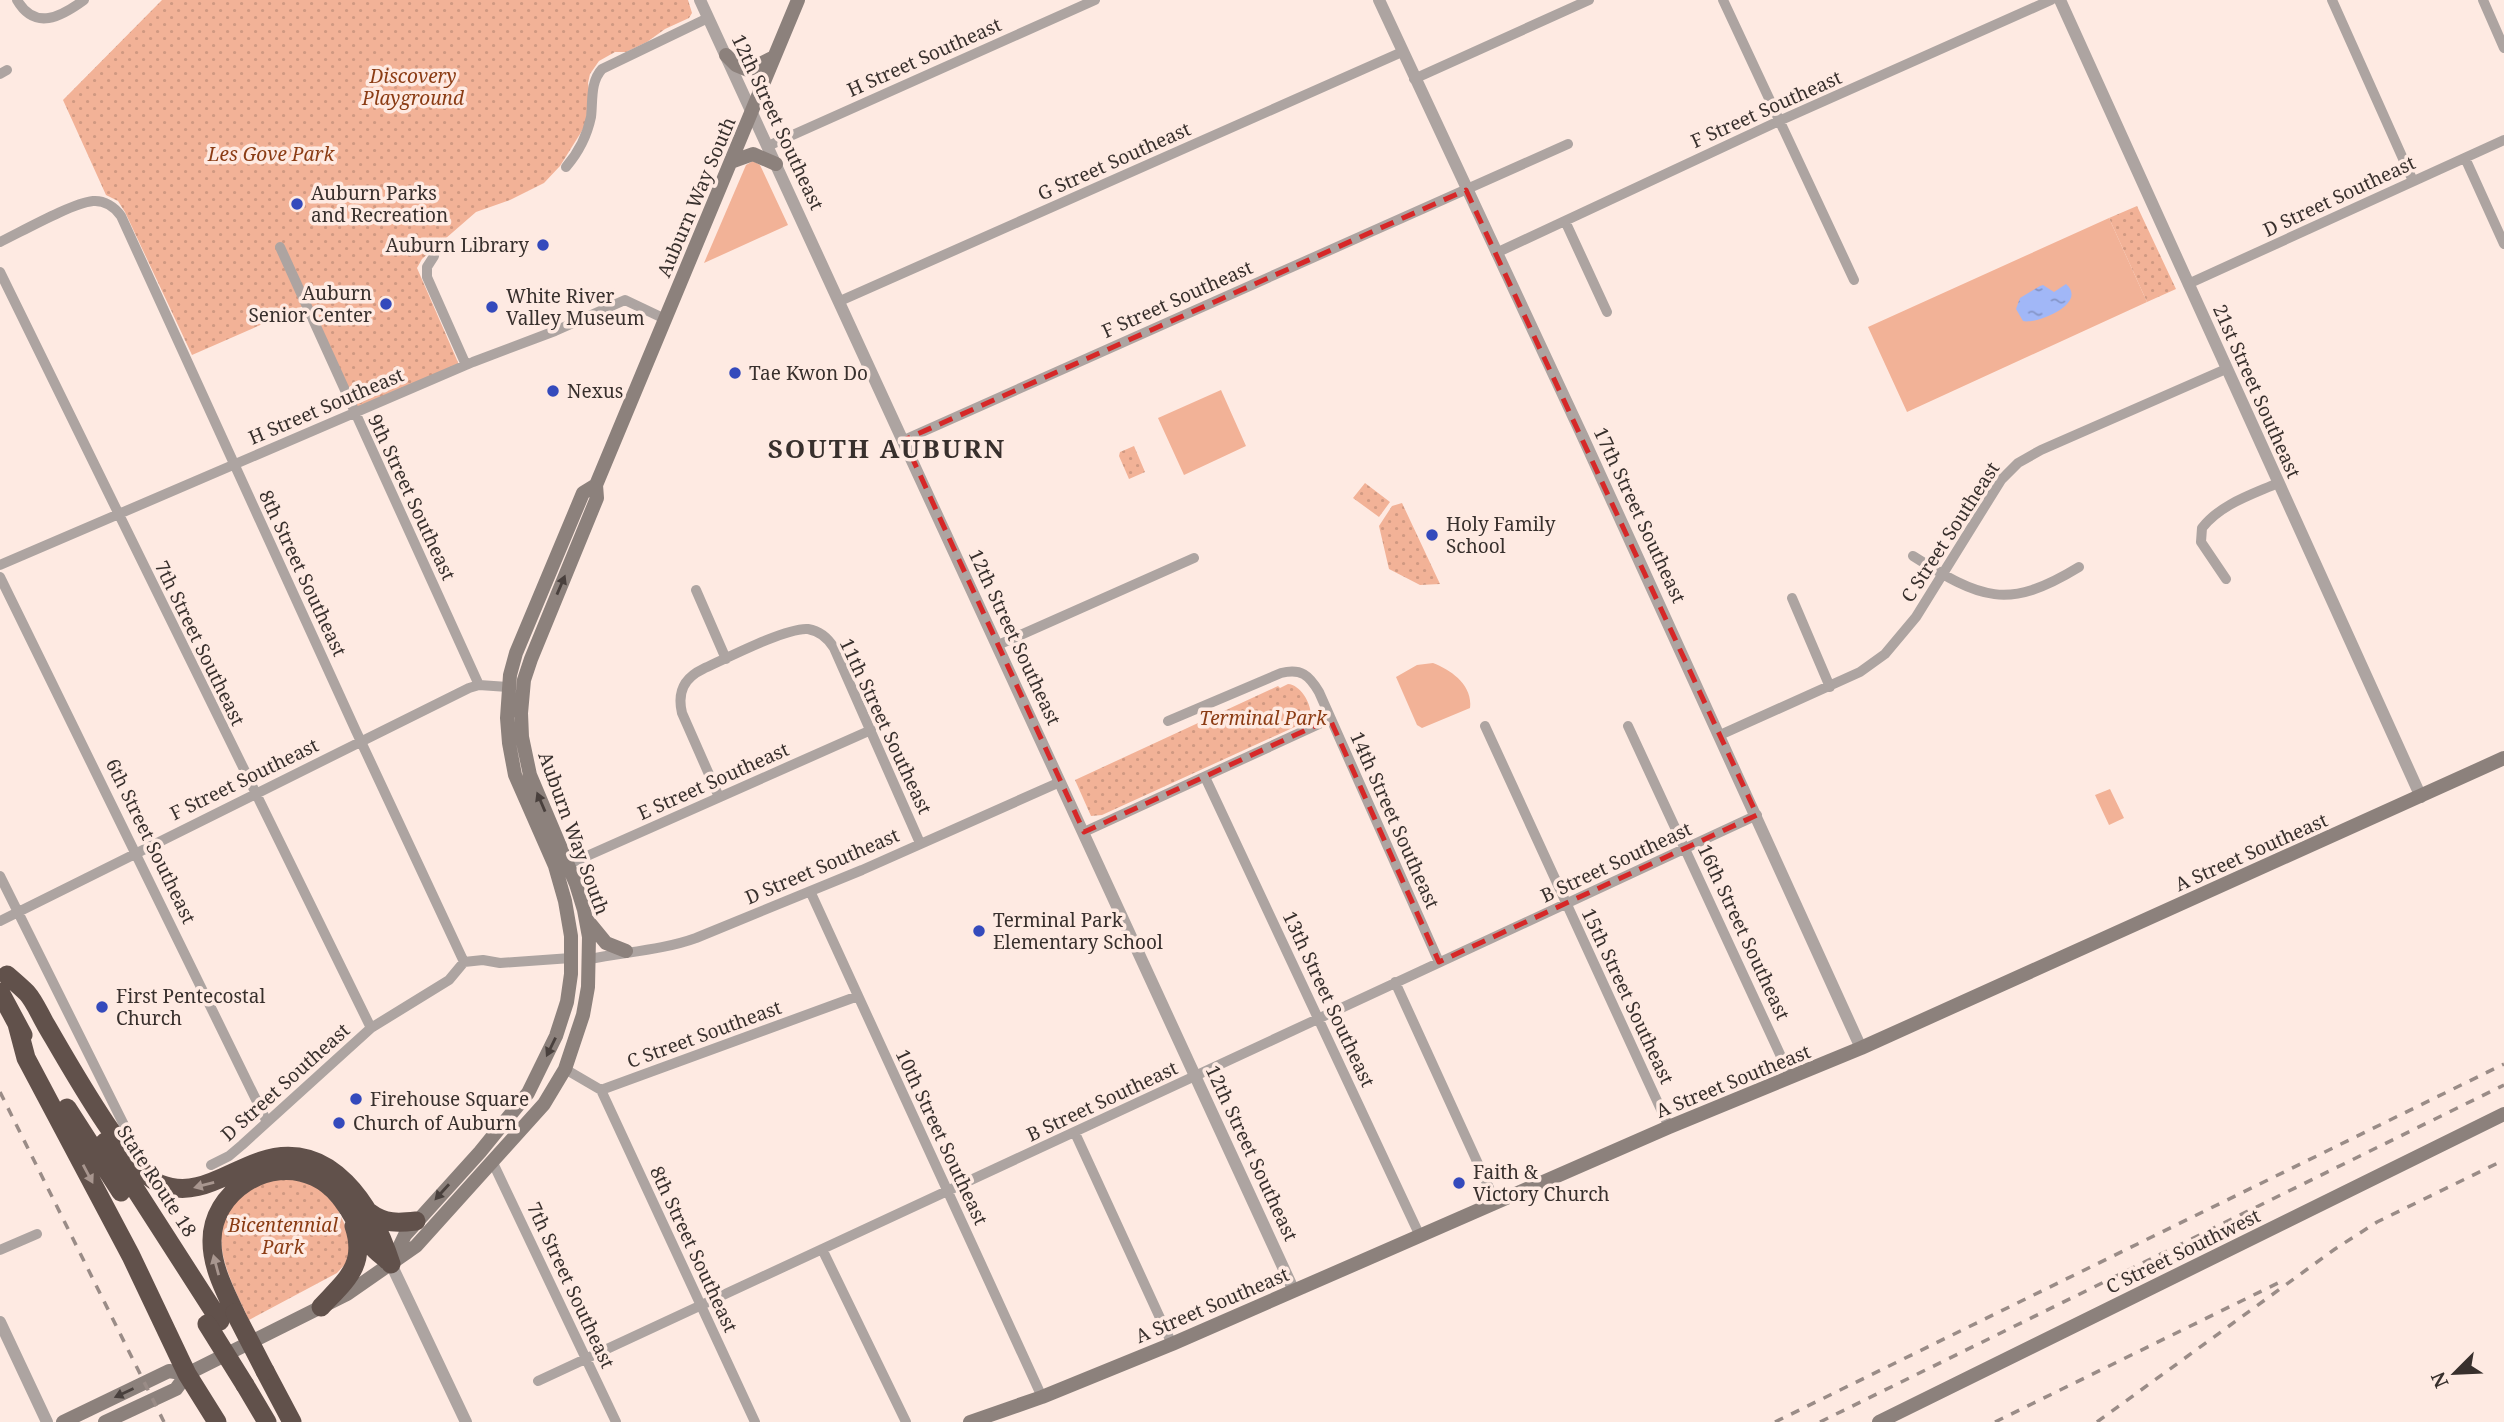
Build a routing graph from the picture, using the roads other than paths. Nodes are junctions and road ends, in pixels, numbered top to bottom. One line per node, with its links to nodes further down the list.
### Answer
1 (17, 0): 2 (street)
2 (84, 0)
3 (700, 0): 13 (street, 12th Street Southeast)
4 (798, 0): 17 (main road, Auburn Way South)
5 (1095, 0): 23 (street, H Street Southeast)
6 (1378, 0): 15 (street, 17th Street Southeast)
7 (1589, 0): 18 (street)
8 (1723, 0): 20 (street)
9 (2051, 0): 20 (street, F Street Southeast)
10 (2060, 0): 38 (street, 21st Street Southeast)
11 (2332, 0): 28 (street)
12 (2483, 0): 14 (street)
13 (708, 18): 16 (street, 12th Street Southeast); 27 (street)
14 (2504, 48)
15 (1402, 52): 18 (street, 17th Street Southeast); 39 (street, G Street Southeast)
16 (726, 55): 17 (main road); 19 (street, 12th Street Southeast)
17 (774, 58): 19 (main road, Auburn Way South)
18 (1414, 79): 29 (street, 17th Street Southeast)
19 (752, 112): 23 (street, 12th Street Southeast); 25 (main road, Auburn Way South)
20 (1779, 121): 30 (street, F Street Southeast); 37 (street)
21 (2504, 140): 24 (street, D Street Southeast)
22 (1567, 144): 29 (street, F Street Southeast)
23 (768, 146): 26 (street, 12th Street Southeast)
24 (2465, 158): 28 (street, D Street Southeast); 32 (street)
25 (731, 162): 26 (main road); 41 (main road, Auburn Way South)
26 (776, 164): 39 (street, 12th Street Southeast)
27 (566, 167)
28 (2413, 181): 38 (street, D Street Southeast)
29 (1465, 190): 34 (street, 17th Street Southeast); 45 (street, F Street Southeast)
30 (1565, 221): 34 (street, F Street Southeast); 40 (street)
31 (0, 242): 46 (street, 8th Street Southeast)
32 (2504, 244)
33 (280, 247): 44 (street, 9th Street Southeast)
34 (1496, 253): 68 (street, 17th Street Southeast)
35 (434, 256): 42 (street)
36 (0, 272): 48 (street, 7th Street Southeast)
37 (1854, 280)
38 (2188, 284): 43 (street, 21st Street Southeast)
39 (840, 301): 45 (street, 12th Street Southeast)
40 (1607, 312)
41 (665, 319): 42 (street, H Street Southeast); 62 (main road, Auburn Way South)
42 (466, 365): 44 (street, H Street Southeast)
43 (2226, 369): 47 (street, 21st Street Southeast); 53 (street, C Street Southeast)
44 (354, 413): 46 (street, H Street Southeast); 60 (street, 9th Street Southeast)
45 (904, 440): 58 (street, 12th Street Southeast)
46 (234, 465): 48 (street, H Street Southeast); 69 (street, 8th Street Southeast)
47 (2278, 483): 55 (street); 75 (street, 21st Street Southeast)
48 (117, 515): 51 (street, H Street Southeast); 73 (street, 7th Street Southeast)
49 (1913, 556): 53 (street)
50 (1194, 558): 58 (street)
51 (0, 565)
52 (2079, 567): 53 (street)
53 (1941, 574): 61 (street, C Street Southeast)
54 (0, 577): 80 (street, 6th Street Southeast)
55 (2226, 579)
56 (695, 590): 59 (street)
57 (1792, 598): 61 (street)
58 (998, 645): 72 (street, 12th Street Southeast)
59 (726, 659): 67 (street, 11th Street Southeast); 74 (street)
60 (479, 685): 62 (street, F Street Southeast); 69 (street, F Street Southeast)
61 (1830, 687): 68 (street, C Street Southeast)
62 (515, 688): 81 (main road, Auburn Way South, one-way to 62); 90 (main road, Auburn Way South)
63 (1330, 719): 64 (street, 14th Street Southeast); 71 (street); 93 (street, 14th Street Southeast)
64 (1168, 721)
65 (1485, 726): 85 (street, 15th Street Southeast)
66 (1628, 726): 79 (street, 16th Street Southeast)
67 (871, 730): 74 (street, E Street Southeast); 78 (street, 11th Street Southeast)
68 (1720, 735): 76 (street, 17th Street Southeast)
69 (361, 742): 73 (street, F Street Southeast); 92 (street, 8th Street Southeast)
70 (2504, 758): 75 (main road, A Street Southeast)
71 (1205, 777): 77 (street); 97 (street, 13th Street Southeast)
72 (1060, 782): 77 (street, 12th Street Southeast); 78 (street, D Street Southeast)
73 (255, 794): 80 (street, F Street Southeast); 99 (street, 7th Street Southeast)
74 (719, 797): 81 (street, E Street Southeast)
75 (2421, 797): 101 (main road, A Street Southeast)
76 (1757, 816): 79 (street, B Street Southeast); 101 (street, 17th Street Southeast)
77 (1084, 832): 103 (street, 12th Street Southeast)
78 (920, 843): 84 (street, D Street Southeast)
79 (1686, 849): 85 (street, B Street Southeast); 104 (street, 16th Street Southeast)
80 (135, 853): 86 (street, F Street Southeast); 107 (street, 6th Street Southeast)
81 (569, 864): 83 (main road, Auburn Way South)
82 (0, 876): 86 (street)
83 (576, 884): 87 (main road, Auburn Way South); 90 (main road)
84 (810, 891): 89 (street, D Street Southeast); 96 (street, 10th Street Southeast)
85 (1566, 904): 93 (street, B Street Southeast); 108 (street, 15th Street Southeast)
86 (18, 913): 88 (street, F Street Southeast); 109 (street)
87 (586, 918): 89 (main road); 91 (main road, Auburn Way South)
88 (0, 922)
89 (626, 951): 91 (street, D Street Southeast)
90 (571, 958): 92 (street); 100 (main road); 117 (main road, Auburn Way South, one-way to 117)
91 (590, 959): 100 (main road, Auburn Way South)
92 (464, 962): 99 (street, D Street Southeast)
93 (1439, 962): 95 (street, B Street Southeast)
94 (2, 976): 98 (highway, State Route 18); 116 (highway, one-way to 94); 126 (highway, State Route 18)
95 (1395, 982): 97 (street, B Street Southeast); 114 (street)
96 (858, 996): 105 (street, C Street Southeast); 113 (street, 10th Street Southeast)
97 (1319, 1019): 103 (street, B Street Southeast); 119 (street, 13th Street Southeast)
98 (17, 1024): 126 (highway, State Route 18); 130 (highway, one-way to 130)
99 (371, 1028): 107 (street, D Street Southeast)
100 (573, 1046): 102 (main road, Auburn Way South)
101 (1861, 1048): 104 (main road, A Street Southeast)
102 (565, 1069): 105 (street); 111 (main road, Auburn Way South)
103 (1196, 1077): 110 (street, B Street Southeast); 123 (street, 12th Street Southeast)
104 (1791, 1078): 108 (main road, A Street Southeast)
105 (601, 1090): 124 (street, 8th Street Southeast)
106 (2504, 1114): 146 (main road, C Street Southwest)
107 (267, 1122): 112 (street, D Street Southeast)
108 (1669, 1127): 114 (main road, A Street Southeast)
109 (127, 1131)
110 (1075, 1133): 113 (street, B Street Southeast); 128 (street)
111 (493, 1163): 122 (main road, Auburn Way South); 129 (street, 7th Street Southeast)
112 (211, 1165)
113 (948, 1191): 120 (street, B Street Southeast); 133 (street, 10th Street Southeast)
114 (1496, 1203): 119 (main road, A Street Southeast)
115 (346, 1205): 122 (highway); 125 (highway); 126 (highway, one-way to 115)
116 (369, 1212): 117 (highway); 122 (highway)
117 (416, 1221): 122 (main road, Auburn Way South)
118 (37, 1234): 121 (street)
119 (1420, 1236): 123 (main road, A Street Southeast)
120 (822, 1249): 124 (street, B Street Southeast); 144 (street)
121 (0, 1250)
122 (391, 1264): 125 (main road, Auburn Way South); 141 (street)
123 (1294, 1291): 128 (main road, A Street Southeast)
124 (701, 1305): 129 (street, B Street Southeast); 143 (street, 8th Street Southeast)
125 (321, 1307): 130 (main road, Auburn Way South)
126 (220, 1319): 131 (highway, State Route 18, bridge); 131 (highway, bridge)
127 (0, 1322): 134 (street)
128 (1172, 1344): 133 (main road, A Street Southeast)
129 (586, 1359): 132 (street, B Street Southeast); 142 (street, 7th Street Southeast)
130 (187, 1374): 135 (main road, Auburn Way South, one-way to 135); 136 (main road, Auburn Way South); 137 (highway)
131 (256, 1378): 138 (highway, State Route 18); 139 (highway, State Route 18); 140 (highway)
132 (538, 1381)
133 (1042, 1397): 145 (main road, A Street Southeast)
134 (47, 1422)
135 (63, 1422)
136 (105, 1422)
137 (217, 1422)
138 (267, 1422)
139 (282, 1422)
140 (292, 1422)
141 (466, 1422)
142 (616, 1422)
143 (755, 1422)
144 (906, 1422)
145 (970, 1422)
146 (1879, 1422)

